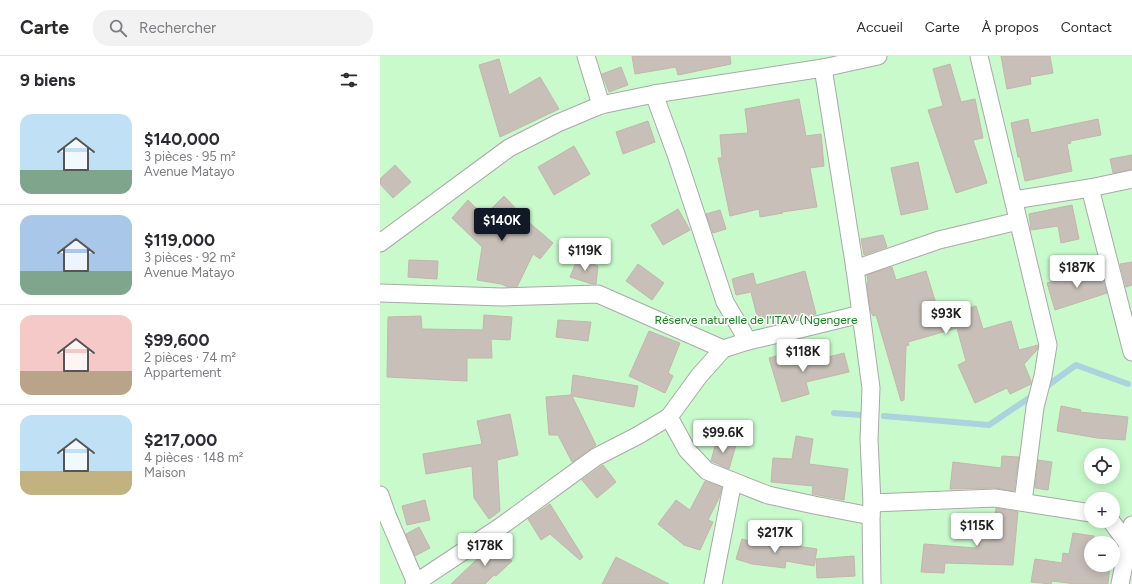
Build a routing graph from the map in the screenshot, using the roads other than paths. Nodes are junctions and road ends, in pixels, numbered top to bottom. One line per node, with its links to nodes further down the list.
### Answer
1 (586, 56): 6 (street)
2 (878, 56): 4 (street)
3 (979, 56): 9 (street)
4 (823, 68): 5 (street); 12 (street)
5 (654, 94): 6 (street); 15 (street)
6 (601, 105): 11 (street)
7 (1132, 179): 8 (street)
8 (1090, 188): 9 (street); 17 (street)
9 (1014, 200): 10 (street)
10 (1018, 221): 12 (street); 21 (street)
11 (380, 243)
12 (855, 269): 14 (street)
13 (380, 293): 16 (street)
14 (861, 314): 15 (street); 22 (street)
15 (748, 341): 16 (street)
16 (723, 349): 18 (street)
17 (1132, 352)
18 (669, 417): 19 (street); 27 (street)
19 (733, 481): 22 (street); 28 (street)
20 (380, 495): 27 (street)
21 (1023, 502): 22 (street); 23 (street)
22 (871, 509): 29 (street)
23 (1084, 512)
24 (1132, 525): 26 (street)
25 (1117, 528): 26 (street)
26 (1130, 545): 30 (street)
27 (415, 583)
28 (713, 584)
29 (872, 584)
30 (1120, 584)

